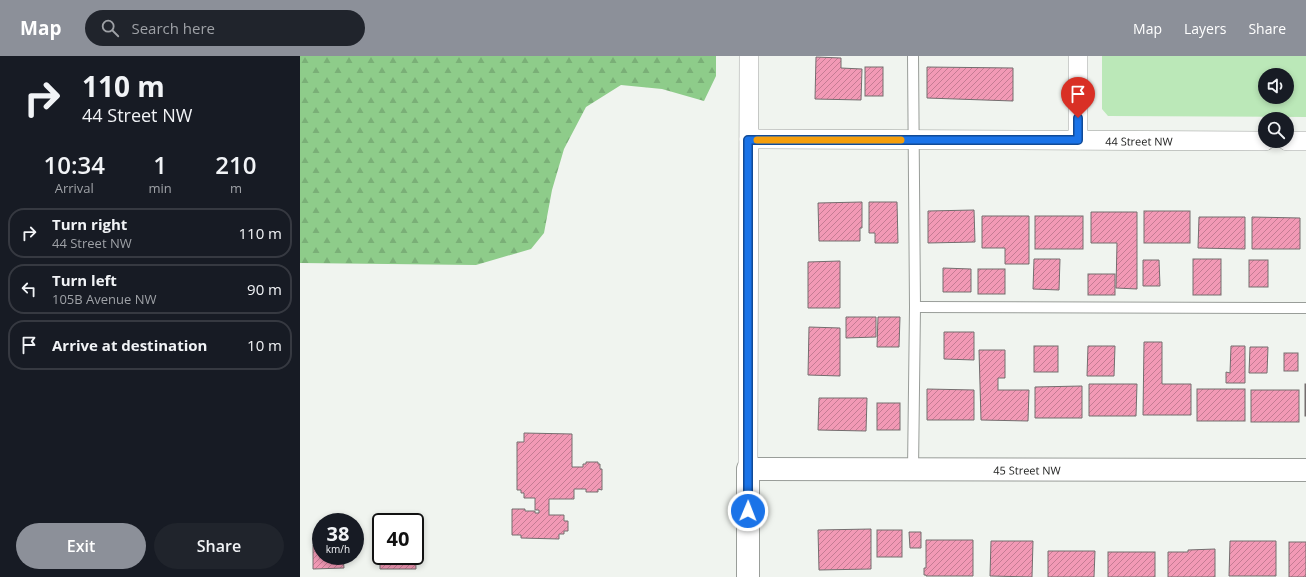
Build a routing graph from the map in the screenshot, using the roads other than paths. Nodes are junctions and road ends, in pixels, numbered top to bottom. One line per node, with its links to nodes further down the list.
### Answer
1 (749, 56): 4 (street)
2 (913, 56): 5 (lane)
3 (1078, 56): 6 (street)
4 (748, 140): 5 (street, 44 Street NW); 12 (street)
5 (913, 140): 6 (street, 44 Street NW); 10 (lane)
6 (1078, 140): 7 (street, 44 Street NW)
7 (1258, 141)
8 (1294, 141): 9 (street)
9 (1306, 141)
10 (915, 306): 11 (lane); 13 (lane)
11 (1306, 308)
12 (748, 469): 13 (street, 45 Street NW); 15 (street)
13 (913, 470): 14 (street, 45 Street NW)
14 (1306, 470)
15 (748, 577)

